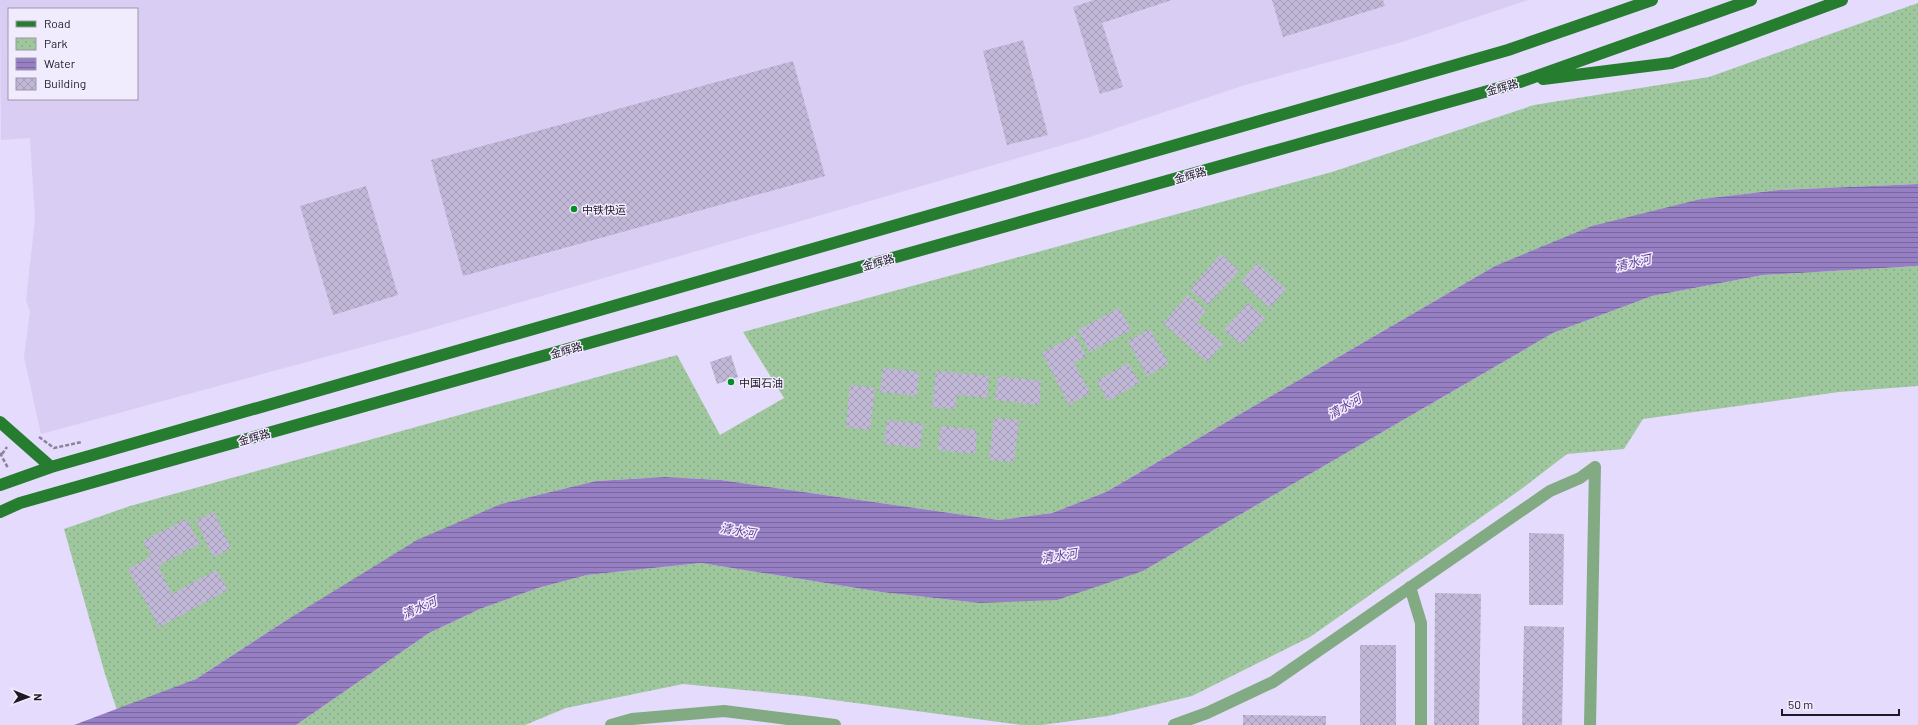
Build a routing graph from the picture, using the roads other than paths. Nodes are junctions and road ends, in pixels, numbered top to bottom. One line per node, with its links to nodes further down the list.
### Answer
1 (1652, 0): 6 (main road)
2 (1751, 0): 4 (main road, 金辉路)
3 (1842, 0): 4 (main road)
4 (1520, 82): 8 (main road, 金辉路)
5 (0, 422): 6 (main road)
6 (51, 467): 7 (main road)
7 (0, 485)
8 (0, 512)
9 (1410, 587): 12 (street); 13 (street); 14 (street)
10 (611, 725): 11 (street)
11 (835, 725)
12 (1174, 725)
13 (1421, 725)
14 (1590, 725)

